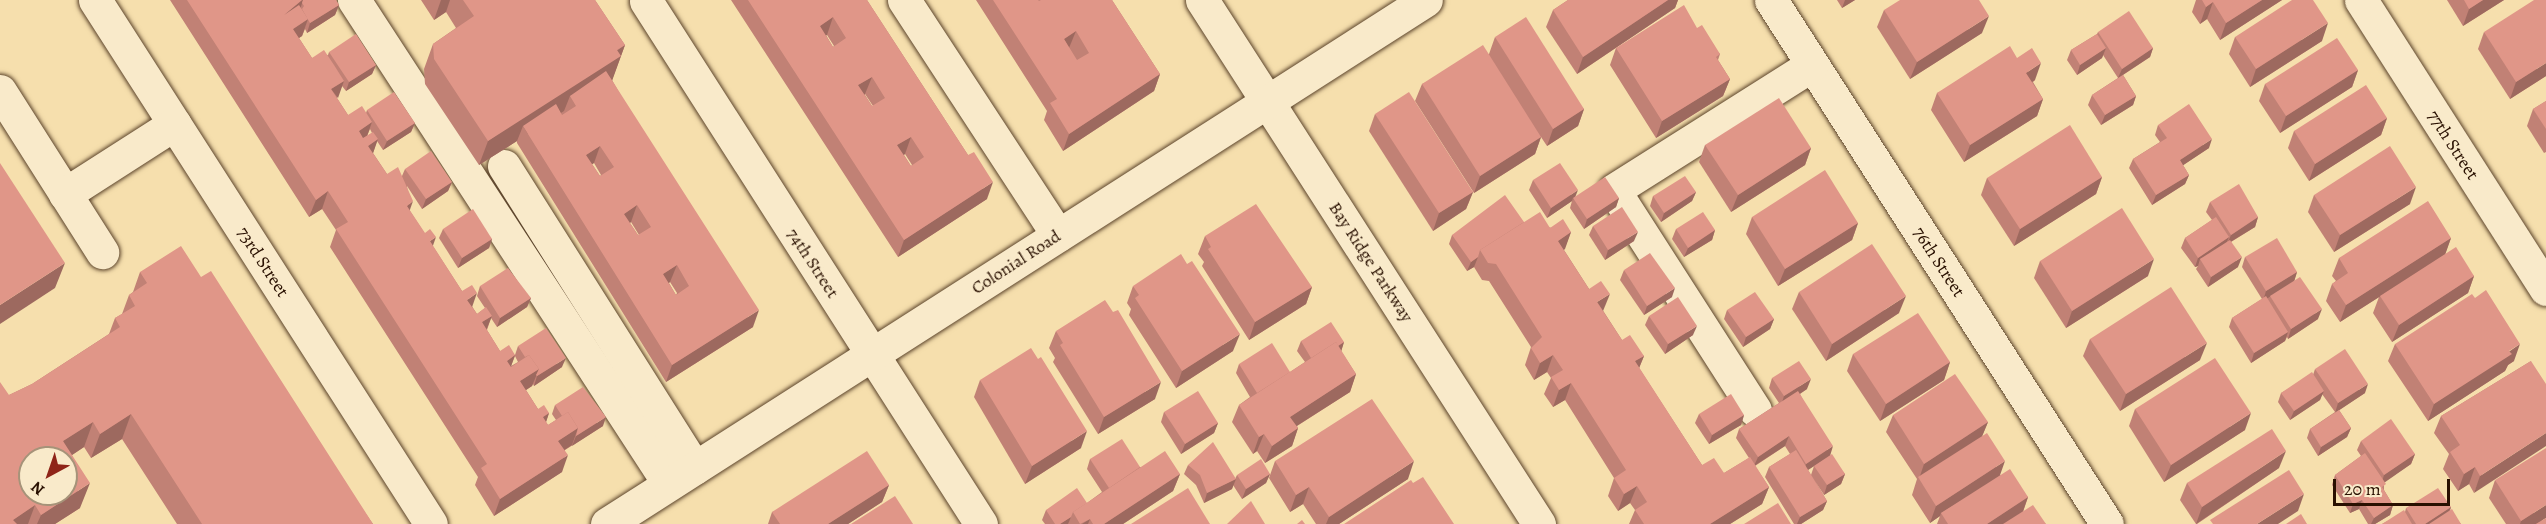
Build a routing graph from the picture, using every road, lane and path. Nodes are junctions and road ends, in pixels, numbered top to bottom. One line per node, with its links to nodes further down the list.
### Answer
1 (95, 0): 12 (street, 73rd Street)
2 (354, 0): 20 (street)
3 (904, 0): 15 (street)
4 (1202, 0): 11 (street, Bay Ridge Parkway)
5 (1426, 0): 11 (street, Colonial Road)
6 (1771, 0): 9 (street, 76th Street)
7 (2361, 0): 17 (street, 77th Street)
8 (646, 1): 18 (street, 74th Street)
9 (1812, 65): 19 (street); 25 (street, 76th Street)
10 (0, 91): 14 (street)
11 (1267, 101): 15 (street, Colonial Road); 24 (street, Bay Ridge Parkway)
12 (174, 124): 14 (street); 21 (street, 73rd Street)
13 (504, 166): 20 (street)
14 (65, 194): 16 (street)
15 (1058, 235): 18 (street, Colonial Road)
16 (102, 252)
17 (2546, 289)
18 (872, 355): 20 (street, Colonial Road); 23 (street, 74th Street)
19 (1755, 410)
20 (682, 476): 22 (street, Colonial Road)
21 (431, 524)
22 (607, 524)
23 (981, 524)
24 (1539, 524)
25 (2107, 524)

